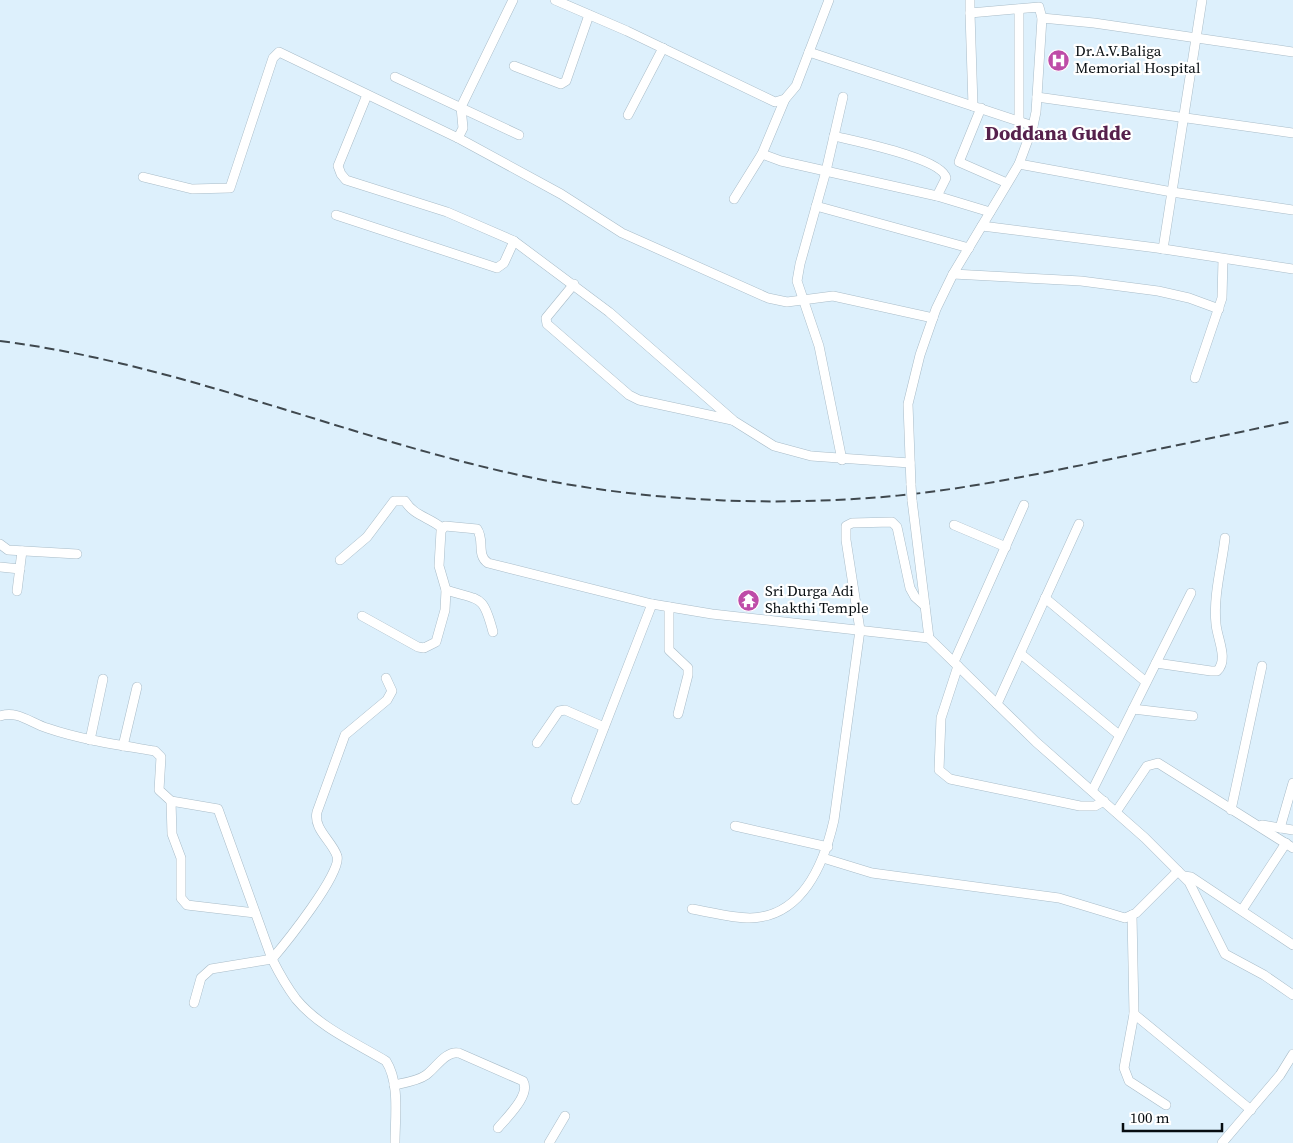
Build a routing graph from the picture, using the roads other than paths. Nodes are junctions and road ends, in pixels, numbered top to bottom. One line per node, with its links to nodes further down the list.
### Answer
1 (513, 0): 21 (street)
2 (555, 0): 9 (street)
3 (829, 0): 13 (street)
4 (970, 0): 8 (street)
5 (1202, 0): 11 (street)
6 (1040, 4): 7 (street); 10 (street)
7 (1019, 9): 8 (street); 25 (street)
8 (970, 13): 22 (street)
9 (589, 15): 12 (street); 15 (street)
10 (1042, 18): 11 (street); 19 (street)
11 (1195, 38): 14 (street); 24 (street)
12 (663, 48): 20 (street); 23 (street)
13 (809, 52): 20 (street); 22 (street)
14 (1293, 52)
15 (514, 66)
16 (395, 77): 21 (street)
17 (367, 95): 30 (street); 34 (street); 44 (street)
18 (843, 97): 29 (street)
19 (1037, 97): 24 (street); 26 (street)
20 (785, 99): 31 (street)
21 (461, 107): 28 (street); 30 (street)
22 (977, 107): 25 (street); 35 (street)
23 (628, 115)
24 (1184, 116): 27 (street); 36 (street)
25 (1019, 121): 26 (street)
26 (1033, 126): 32 (street)
27 (1293, 133)
28 (520, 135)
29 (834, 136): 33 (street); 37 (street)
30 (458, 138): 51 (street)
31 (762, 154): 33 (street); 38 (street)
32 (1018, 164): 35 (street); 36 (street)
33 (826, 171): 37 (street); 39 (street)
34 (143, 177)
35 (1007, 183): 41 (street)
36 (1172, 192): 40 (street); 46 (street)
37 (937, 196): 41 (street)
38 (734, 199)
39 (816, 206): 45 (street); 51 (street)
40 (1293, 210)
41 (990, 212): 43 (street)
42 (336, 215): 44 (street)
43 (982, 226): 45 (street); 46 (street)
44 (514, 241): 50 (street)
45 (969, 248): 49 (street)
46 (1163, 249): 47 (street)
47 (1223, 259): 48 (street); 52 (street)
48 (1293, 269)
49 (953, 274): 52 (street); 53 (street)
50 (574, 284): 55 (street); 55 (street)
51 (806, 301): 53 (street); 56 (street)
52 (1219, 310): 54 (street)
53 (933, 318): 57 (street)
54 (1195, 378)
55 (734, 420): 56 (street)
56 (842, 460): 57 (street)
57 (910, 463): 75 (street, bridge)
58 (1024, 505): 64 (street)
59 (1078, 524): 73 (street)
60 (954, 525): 64 (street)
61 (442, 528): 67 (street); 70 (street); 74 (street)
62 (1225, 538): 82 (street)
63 (0, 544): 65 (street)
64 (1006, 547): 83 (street)
65 (22, 551): 66 (street); 69 (street)
66 (76, 554)
67 (340, 560)
68 (0, 566): 69 (street)
69 (20, 569): 71 (street)
70 (446, 590): 77 (street); 79 (street)
71 (17, 591)
72 (1191, 593): 82 (street)
73 (1045, 598): 81 (street); 87 (street)
74 (652, 604): 76 (street); 94 (street)
75 (925, 606): 78 (street); 80 (street)
76 (669, 607): 78 (street); 91 (street)
77 (362, 616)
78 (860, 630): 80 (street); 111 (street)
79 (493, 632)
80 (929, 638): 83 (street)
81 (1021, 654): 89 (street); 95 (street)
82 (1156, 662): 87 (street)
83 (956, 664): 89 (street); 103 (street)
84 (1262, 666): 104 (street)
85 (386, 678): 119 (street)
86 (103, 679): 96 (street)
87 (1146, 682): 90 (street)
88 (136, 687): 98 (street)
89 (997, 704): 100 (street)
90 (1133, 708): 93 (street); 95 (street)
91 (678, 714)
92 (0, 716): 96 (street)
93 (1192, 716)
94 (604, 727): 97 (street); 102 (street)
95 (1119, 735): 100 (street)
96 (90, 740): 98 (street)
97 (537, 743)
98 (123, 746): 101 (street)
99 (1293, 783): 108 (street)
100 (1092, 791): 103 (street)
101 (171, 800): 116 (street); 116 (street)
102 (576, 800)
103 (1104, 801): 105 (street)
104 (1230, 810): 105 (street); 106 (street)
105 (1116, 812): 113 (street)
106 (1259, 825): 108 (street); 110 (street)
107 (735, 826): 111 (street)
108 (1280, 828): 109 (street)
109 (1293, 830)
110 (1289, 846): 115 (street)
111 (828, 847): 112 (street)
112 (823, 858): 114 (street); 117 (street)
113 (1180, 873): 115 (street); 117 (street); 120 (street)
114 (692, 909)
115 (1242, 910): 118 (street)
116 (255, 913): 119 (street)
117 (1132, 915): 122 (street)
118 (1293, 945)
119 (272, 959): 121 (street); 124 (street)
120 (1293, 995)
121 (194, 1003)
122 (1134, 1014): 125 (street); 126 (street)
123 (1293, 1054): 126 (street)
124 (394, 1086): 128 (street); 129 (street)
125 (1166, 1106)
126 (1251, 1110): 131 (street)
127 (566, 1116): 130 (street)
128 (498, 1128)
129 (395, 1143)
130 (549, 1143)
131 (1222, 1143)

